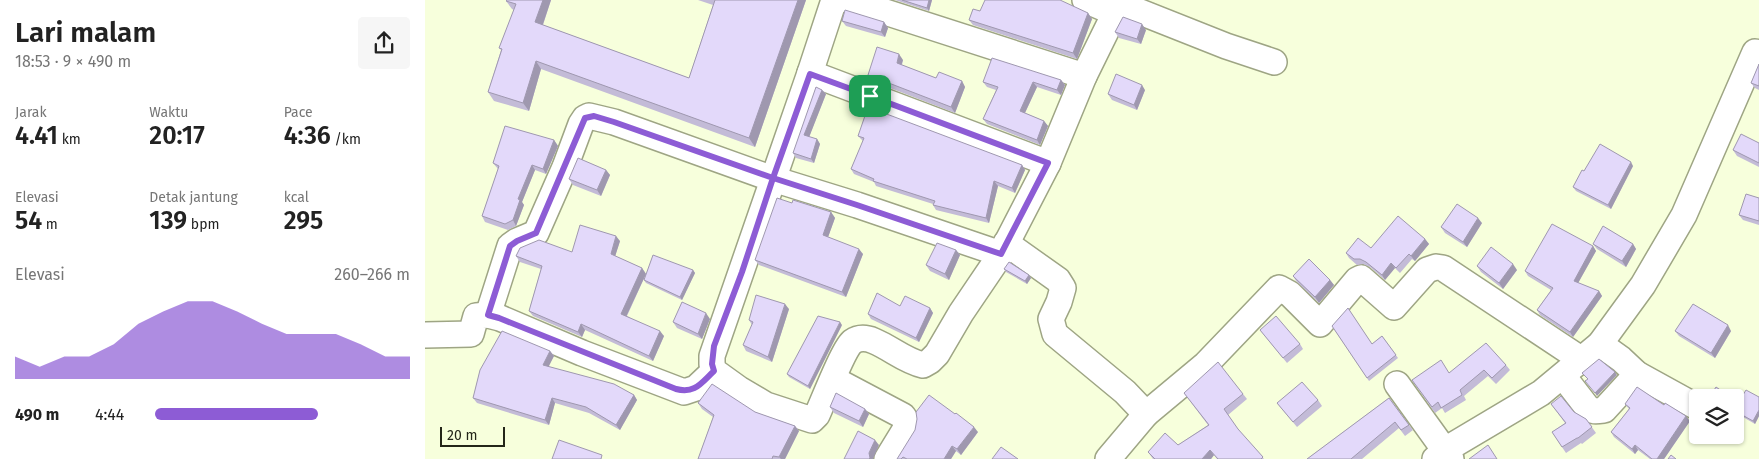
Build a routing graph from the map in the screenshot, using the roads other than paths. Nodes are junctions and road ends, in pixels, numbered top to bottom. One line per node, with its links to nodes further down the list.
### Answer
1 (834, 0): 7 (street)
2 (848, 0): 8 (street)
3 (1085, 0): 4 (street)
4 (1115, 13): 6 (street); 8 (street)
5 (1758, 51): 14 (street)
6 (1274, 62)
7 (810, 74): 9 (street); 10 (street)
8 (1084, 76): 9 (street)
9 (1048, 163): 11 (street)
10 (773, 178): 11 (street); 12 (street); 15 (street)
11 (1003, 249): 18 (street); 21 (street)
12 (488, 315): 13 (street); 15 (street)
13 (425, 336)
14 (1591, 352): 16 (street); 17 (street); 21 (street)
15 (714, 371): 18 (street)
16 (1637, 374): 17 (street); 20 (street)
17 (1563, 376): 22 (street)
18 (833, 379): 23 (street)
19 (1397, 384): 22 (street)
20 (1689, 403)
21 (1146, 414): 24 (street)
22 (1444, 456)
23 (887, 459)
24 (1108, 459)

